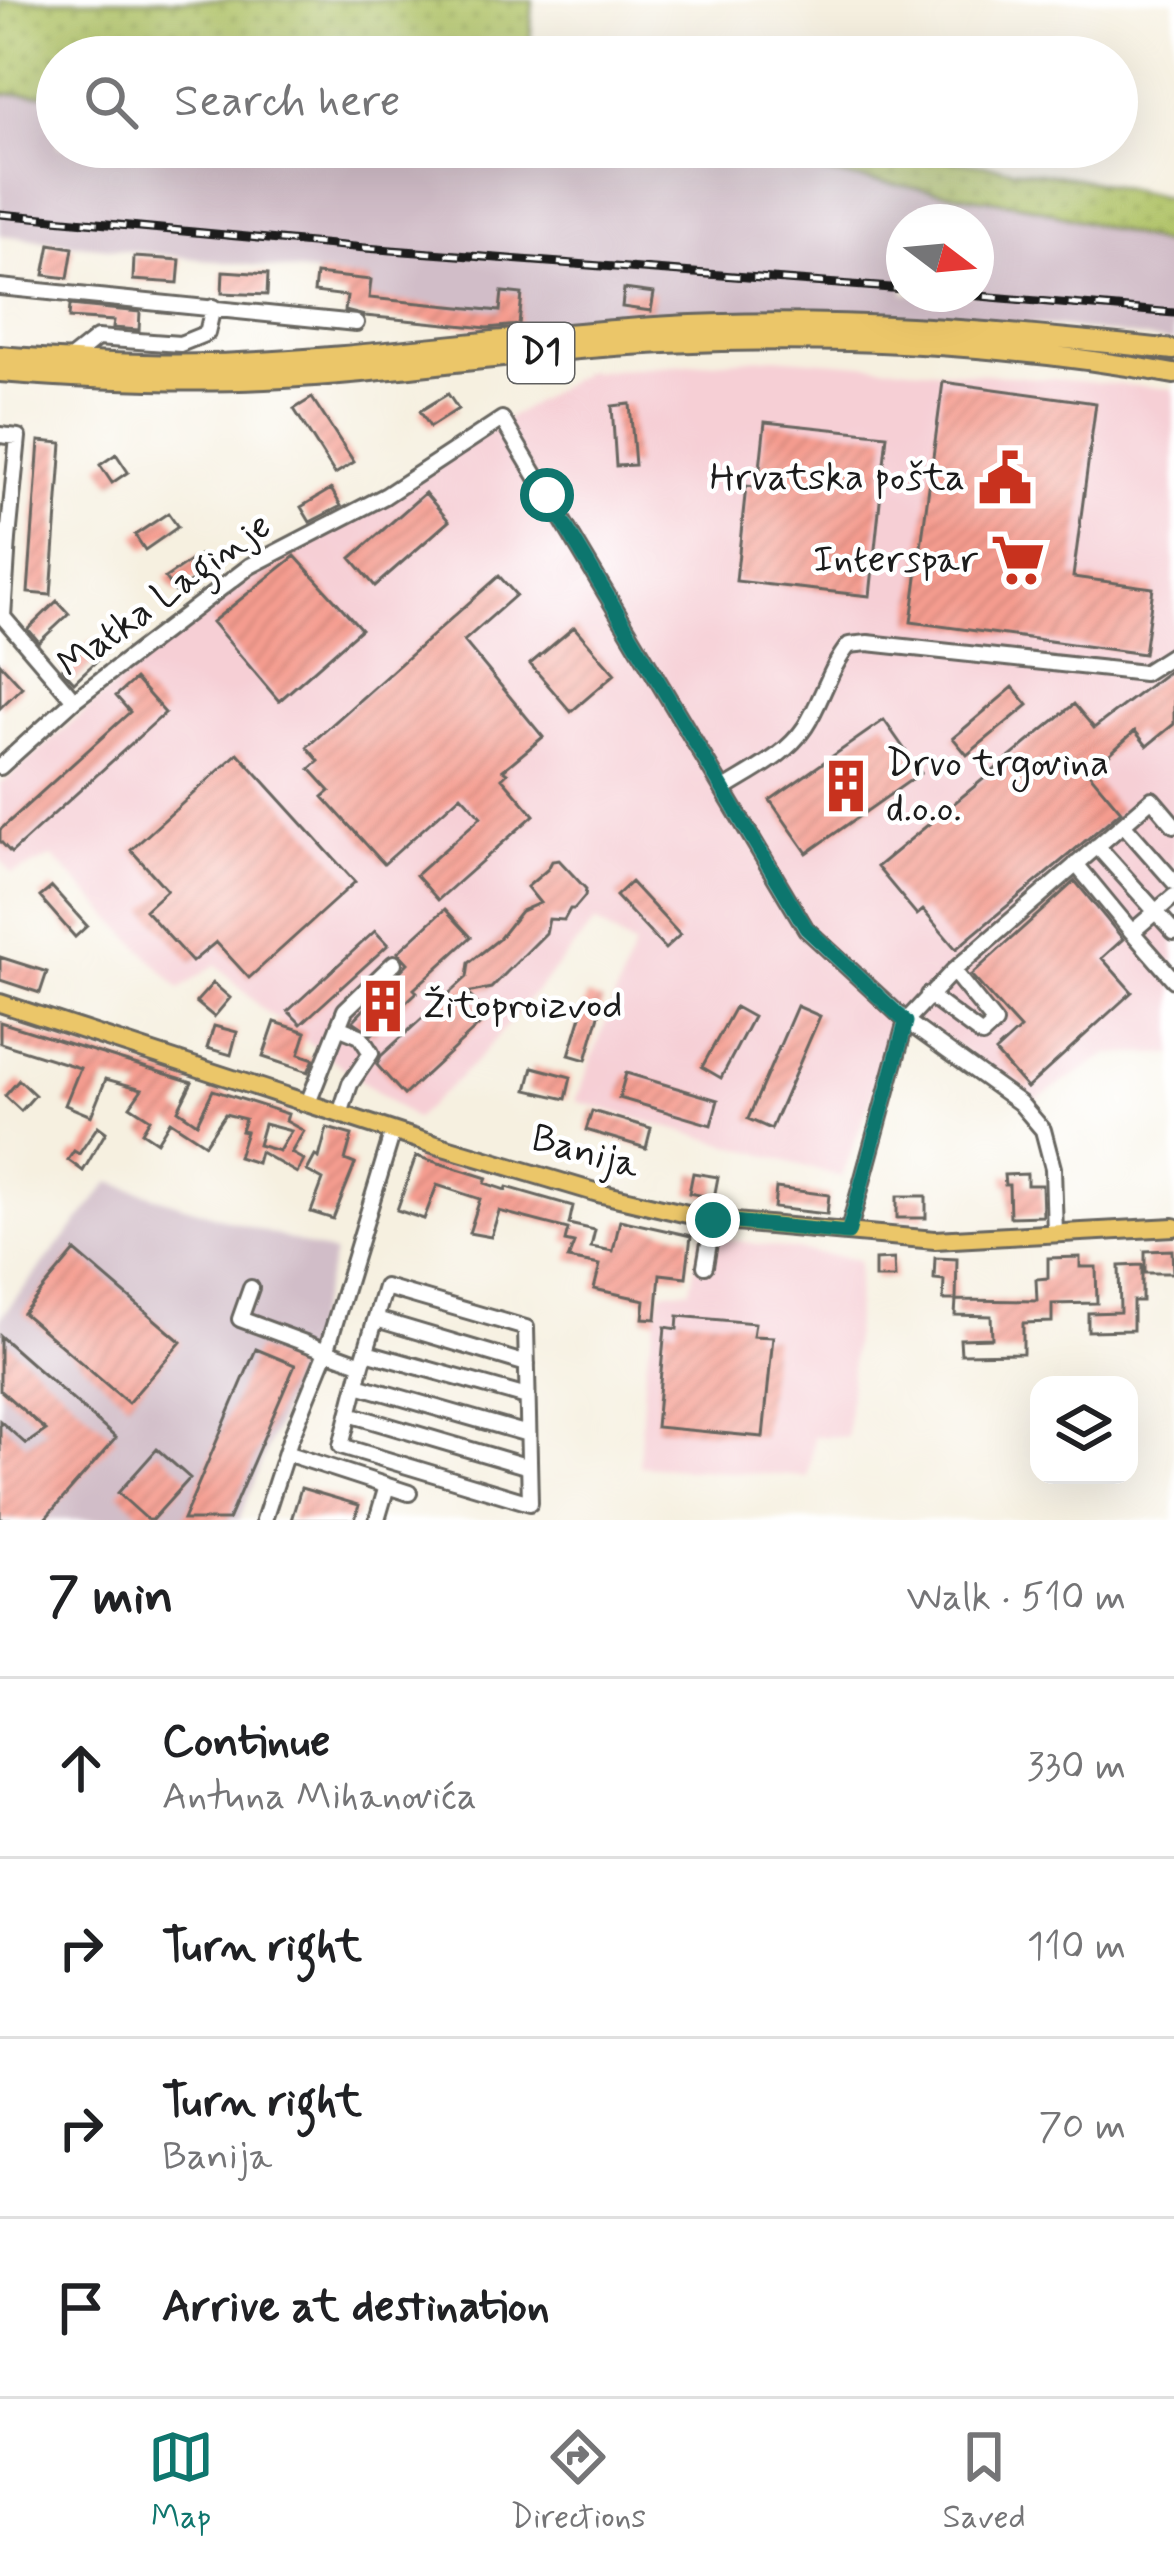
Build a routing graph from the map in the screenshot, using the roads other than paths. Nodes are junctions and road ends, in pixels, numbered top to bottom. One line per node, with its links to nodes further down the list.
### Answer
1 (0, 286): 2 (street)
2 (213, 307): 3 (street); 4 (street)
3 (356, 322)
4 (180, 344): 7 (street); 8 (street)
5 (1174, 350): 8 (highway, D1)
6 (0, 356): 7 (highway, D1)
7 (68, 361): 8 (highway, D1)
8 (211, 364)
9 (0, 372): 10 (highway, D1)
10 (1174, 374)
11 (0, 435): 12 (street)
12 (4, 538): 14 (street)
13 (1174, 654): 16 (street)
14 (74, 700): 15 (street, Matka Laginje); 16 (street, Matka Laginje)
15 (0, 767)
16 (723, 790): 31 (street)
17 (1123, 824): 18 (street); 19 (street); 21 (street)
18 (1174, 825)
19 (1097, 846): 20 (street); 23 (street)
20 (1076, 864): 24 (street); 27 (street)
21 (1174, 882)
22 (1174, 896): 23 (street)
23 (1156, 911): 24 (street); 25 (street)
24 (1132, 932): 28 (street)
25 (1174, 932)
26 (394, 963): 32 (street)
27 (952, 971): 29 (street); 29 (street)
28 (1174, 980)
29 (928, 995): 31 (street)
30 (0, 1003): 33 (main road, Banija)
31 (906, 1022): 38 (street); 39 (street)
32 (338, 1027): 33 (street); 34 (street)
33 (308, 1103): 34 (main road, Banija)
34 (340, 1114): 35 (main road, Banija)
35 (394, 1131): 36 (main road, Banija); 43 (street)
36 (713, 1220): 38 (main road, Banija); 40 (street)
37 (1174, 1227): 39 (main road, Banija)
38 (848, 1233): 39 (main road, Banija)
39 (1055, 1234)
40 (705, 1266)
41 (251, 1288): 43 (street)
42 (376, 1319): 44 (street); 45 (street); 45 (street)
43 (326, 1352): 44 (street); 50 (street)
44 (364, 1358): 46 (street); 47 (street)
45 (526, 1364): 47 (street)
46 (357, 1384): 48 (street); 49 (street)
47 (527, 1397): 49 (street)
48 (349, 1414): 51 (street); 51 (street)
49 (528, 1434): 51 (street)
50 (286, 1453): 52 (street); 54 (street)
51 (529, 1467)
52 (387, 1486): 53 (street); 55 (street)
53 (409, 1493)
54 (264, 1520)
55 (377, 1520)

